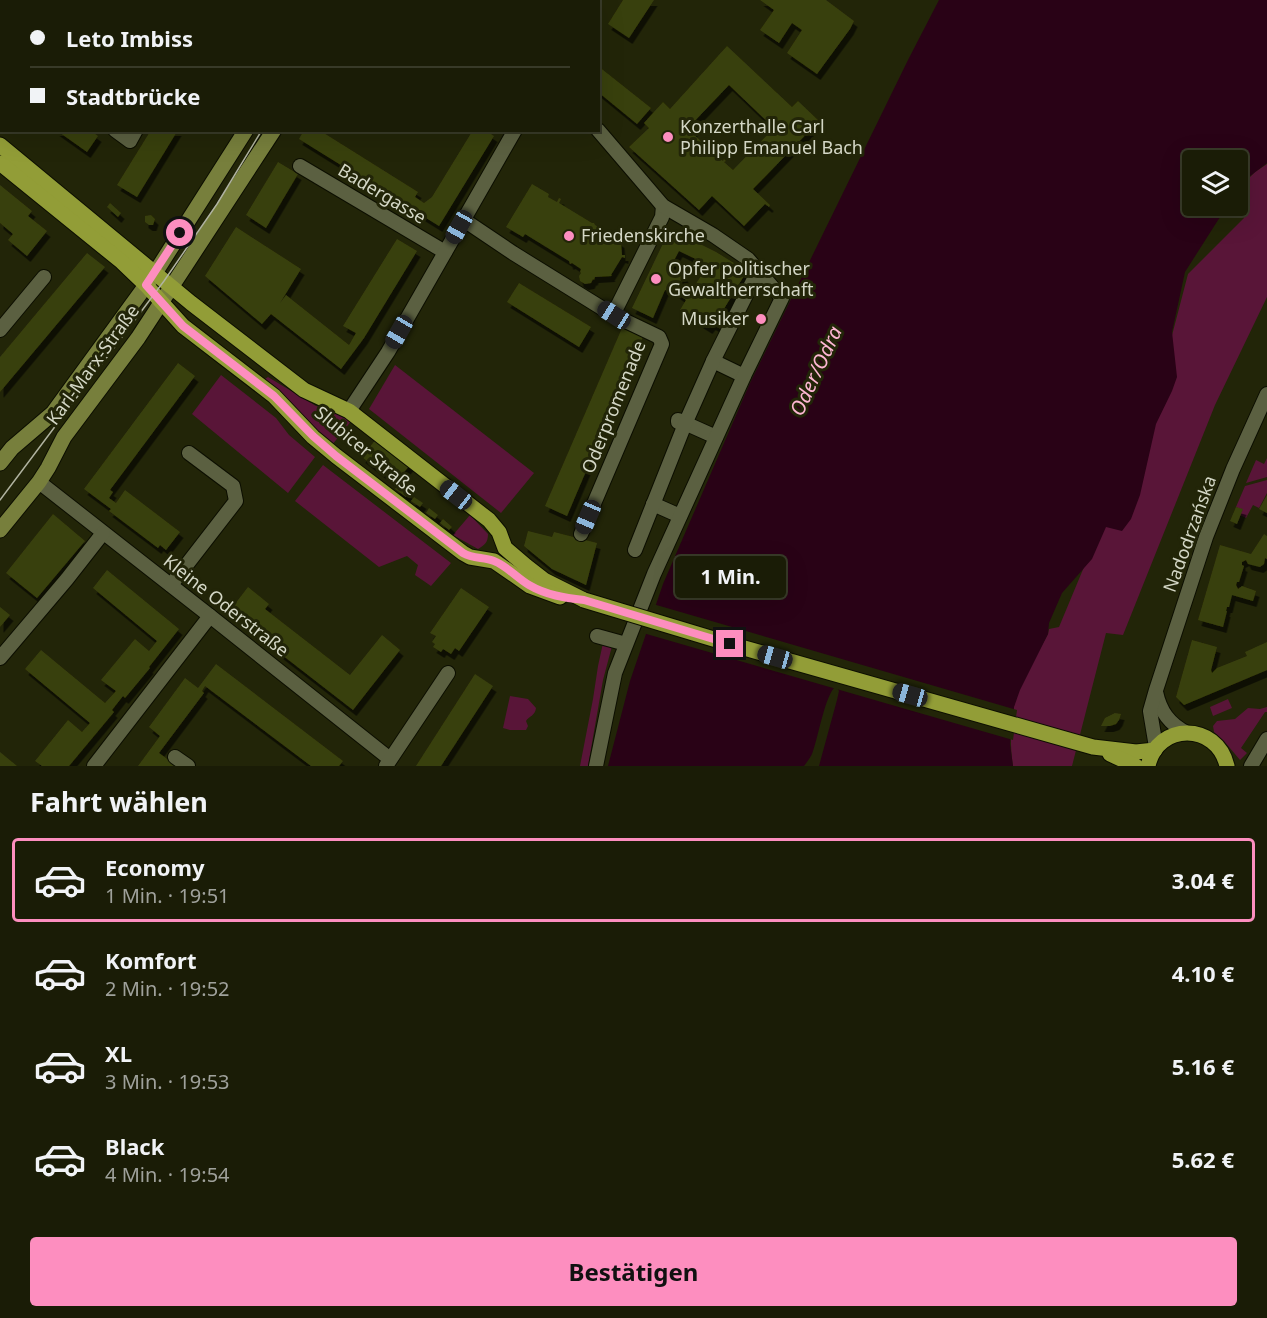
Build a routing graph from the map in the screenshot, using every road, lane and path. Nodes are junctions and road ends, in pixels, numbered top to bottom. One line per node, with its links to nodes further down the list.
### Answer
1 (118, 132): 2 (street)
2 (135, 132)
3 (245, 132): 15 (street, Karl-Marx-Straße)
4 (273, 132): 16 (street, Karl-Marx-Straße)
5 (515, 132): 11 (street)
6 (600, 132): 10 (street)
7 (0, 145): 15 (main road)
8 (0, 163): 15 (main road)
9 (300, 165): 12 (street, Badergasse)
10 (663, 206): 13 (street); 18 (street)
11 (464, 220): 12 (street); 18 (street, Oderpromenade)
12 (445, 252): 23 (street)
13 (758, 271): 20 (street); 21 (street)
14 (44, 277): 19 (street)
15 (150, 279): 16 (main road, Slubicer Straße); 17 (main road, Slubicer Straße); 28 (street, Karl-Marx-Straße)
16 (172, 287): 17 (street, Karl-Marx-Straße); 23 (main road, Slubicer Straße)
17 (162, 302): 29 (street, Karl-Marx-Straße); 37 (main road, Slubicer Straße)
18 (614, 315): 34 (street, Oderpromenade)
19 (0, 330)
20 (713, 361): 21 (street); 25 (street)
21 (744, 376): 26 (street)
22 (1267, 394): 24 (street, Nadodrzańska)
23 (349, 411): 35 (main road, Slubicer Straße)
24 (1262, 420): 45 (street, Nadodrzańska)
25 (680, 427): 26 (street); 30 (street)
26 (716, 437): 31 (street)
27 (189, 453): 38 (street)
28 (0, 463)
29 (39, 482): 32 (street, Karl-Marx-Straße); 33 (street, Kleine Oderstraße)
30 (653, 504): 31 (street); 36 (street)
31 (680, 516): 42 (street)
32 (0, 530)
33 (103, 533): 38 (street, Kleine Oderstraße); 43 (street)
34 (581, 534)
35 (502, 540): 37 (main road); 39 (main road, Slubicer Straße)
36 (635, 550)
37 (485, 559): 39 (main road, Slubicer Straße)
38 (171, 585): 40 (street, Kleine Oderstraße)
39 (584, 600): 48 (main road, bridge)
40 (210, 616): 51 (street, Kleine Oderstraße); 52 (street)
41 (597, 636): 42 (street)
42 (626, 644): 54 (street)
43 (0, 658)
44 (448, 673): 51 (street)
45 (1155, 690): 46 (street); 49 (street, Nadodrzańska)
46 (1186, 732): 49 (main road); 58 (main road)
47 (1267, 739): 59 (street)
48 (1098, 749): 49 (main road); 55 (main road); 56 (main road)
49 (1156, 749): 57 (main road)
50 (175, 757): 53 (street)
51 (388, 763)
52 (94, 766)
53 (188, 766)
54 (596, 766)
55 (1111, 766)
56 (1136, 766)
57 (1148, 766)
58 (1227, 766)
59 (1251, 766)

